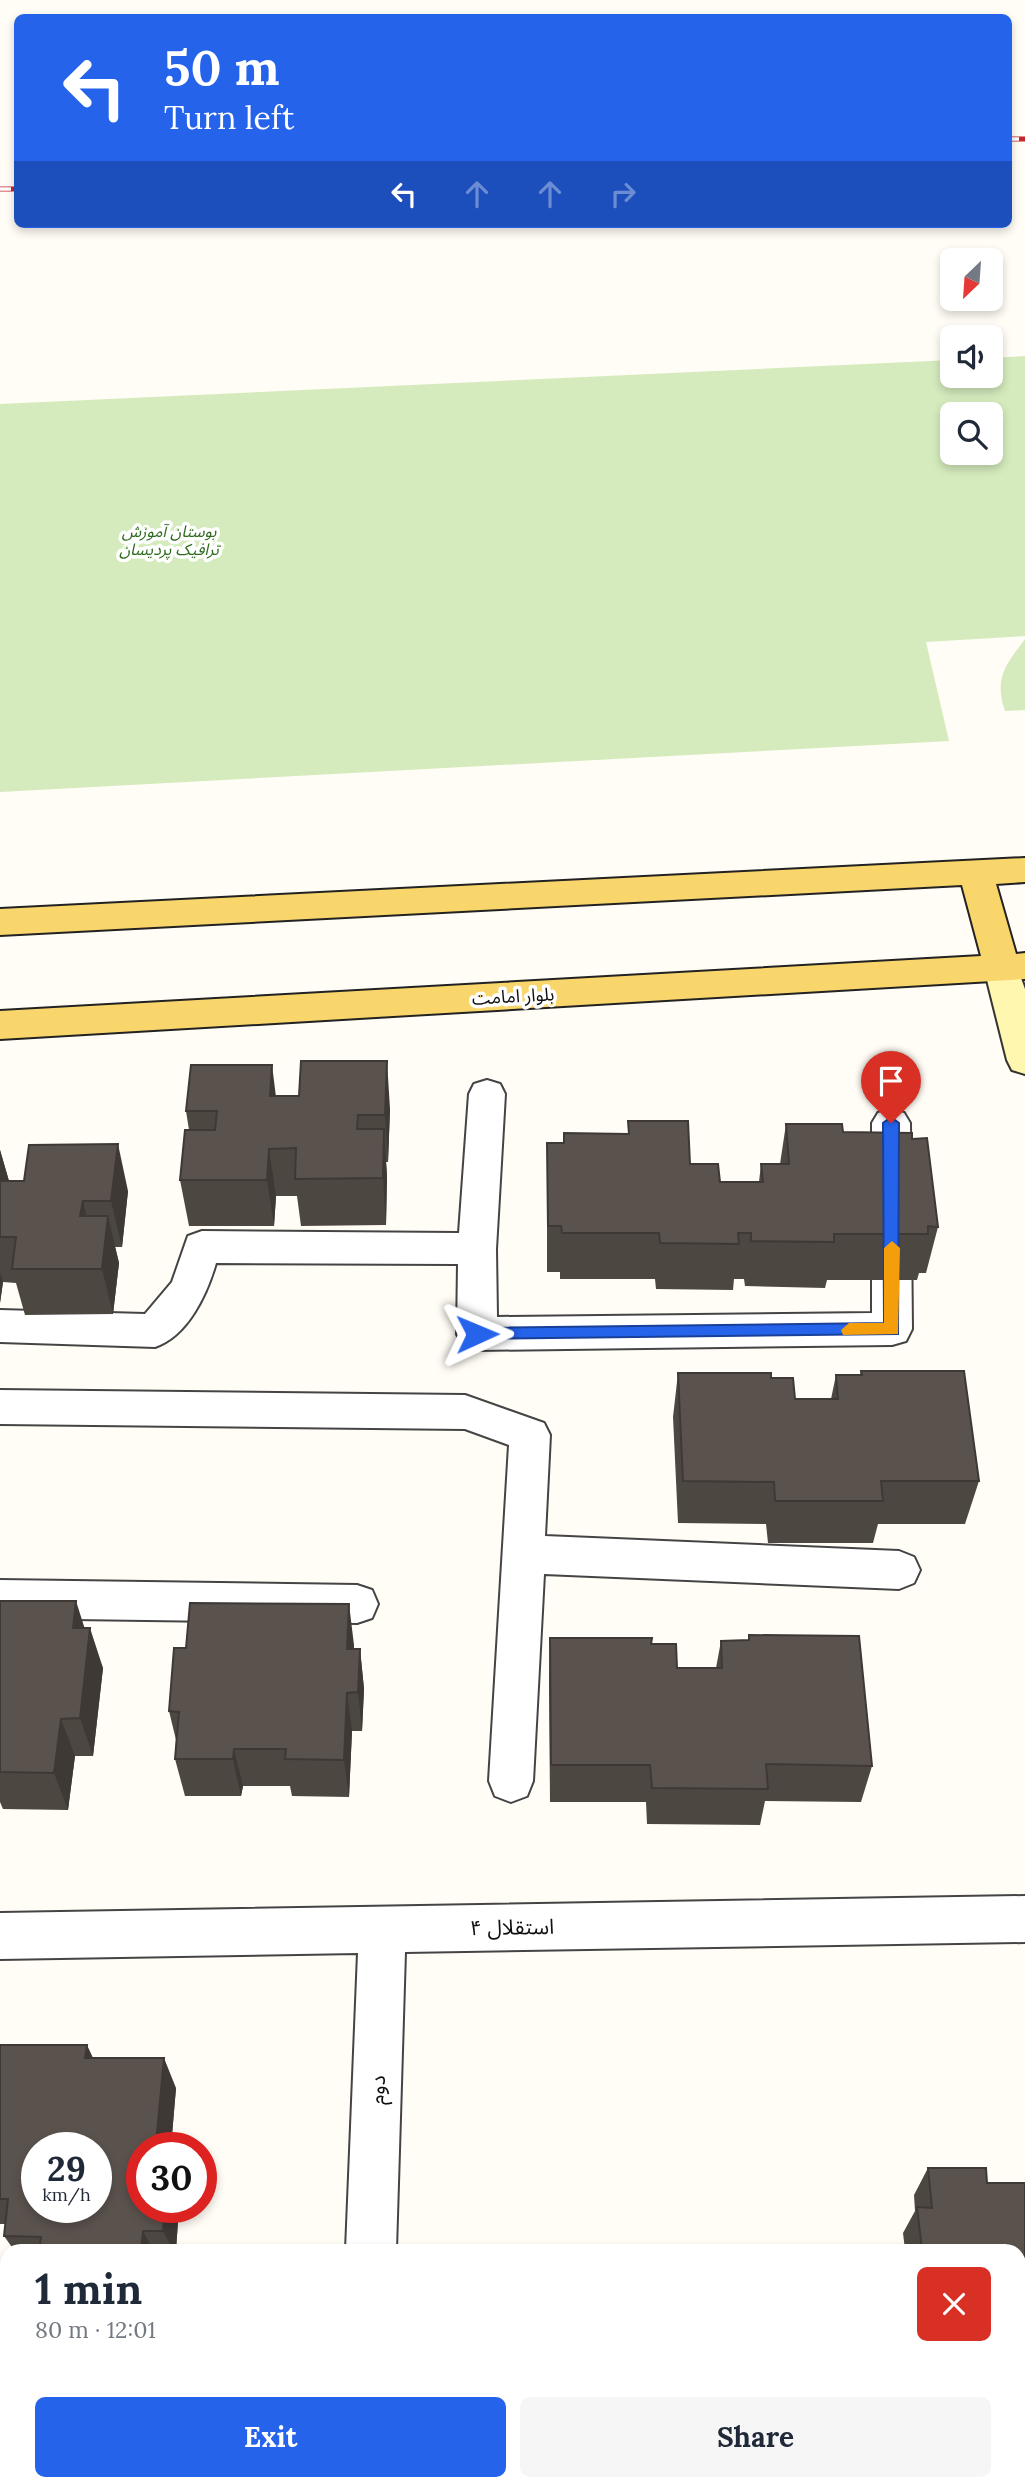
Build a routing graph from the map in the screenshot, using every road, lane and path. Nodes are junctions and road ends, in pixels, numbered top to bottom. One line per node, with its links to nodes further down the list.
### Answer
1 (1025, 870): 2 (main road)
2 (976, 873): 3 (main road); 4 (main road)
3 (0, 922)
4 (1013, 967): 5 (main road, بلوار امامت); 6 (main road)
5 (0, 1025)
6 (1025, 1060)
7 (487, 1094): 9 (street)
8 (891, 1123): 9 (street)
9 (477, 1249): 10 (street)
10 (0, 1326)
11 (0, 1407): 12 (street)
12 (523, 1554): 13 (street); 16 (street)
13 (899, 1570)
14 (0, 1599): 15 (street)
15 (357, 1604)
16 (511, 1781)
17 (1025, 1919): 18 (street, استقلال ۴)
18 (382, 1929): 19 (street, استقلال ۴); 20 (street, دوم)
19 (0, 1936)
20 (371, 2244)

